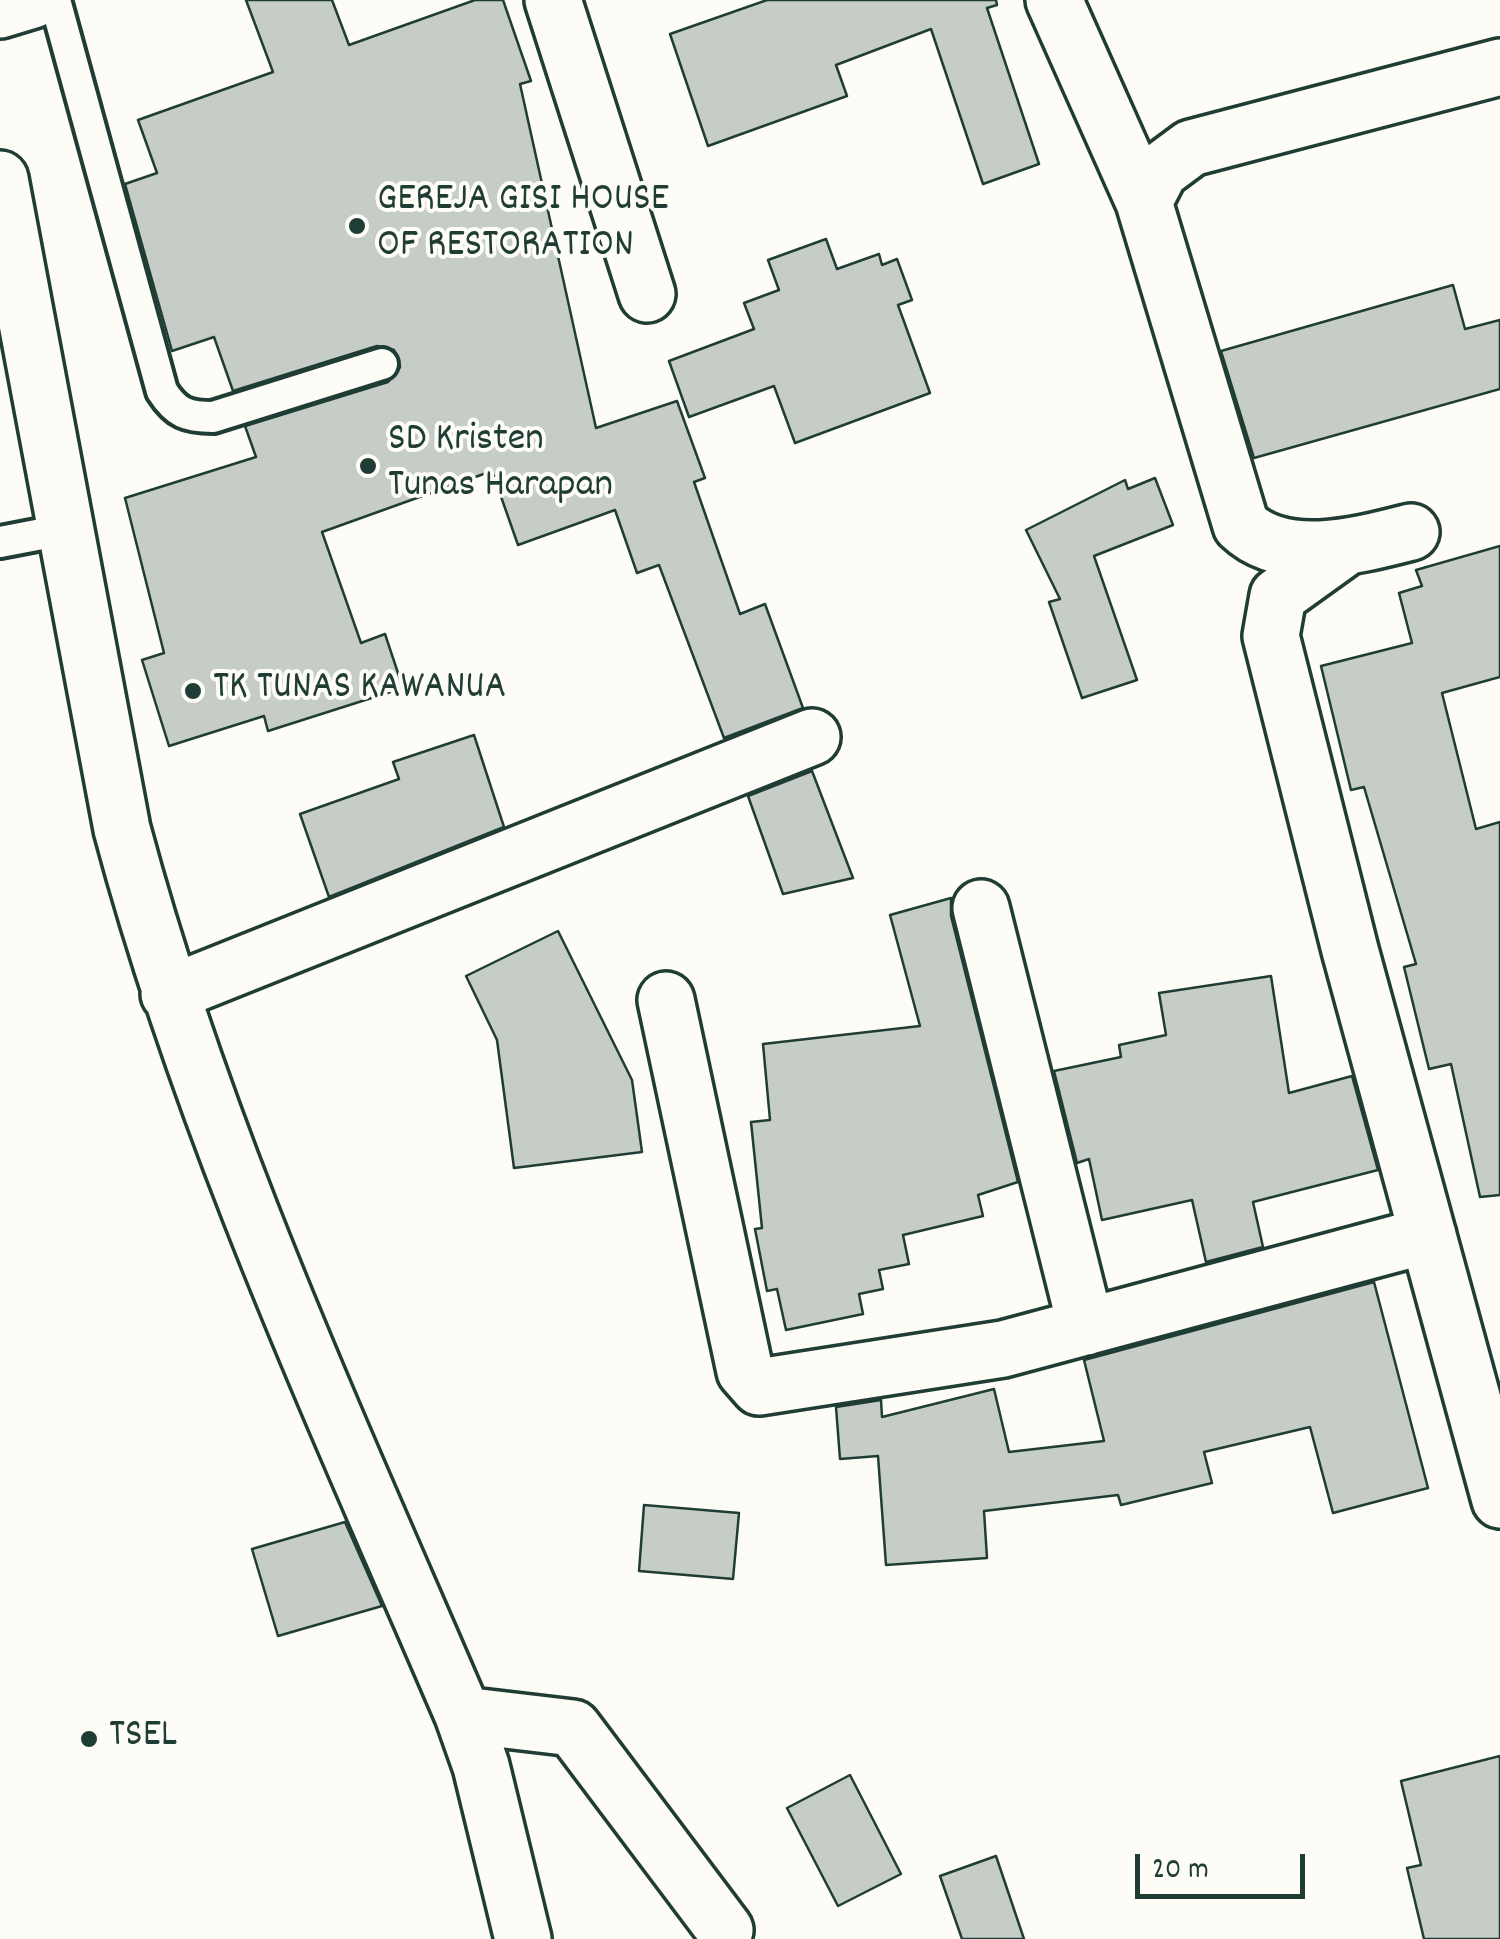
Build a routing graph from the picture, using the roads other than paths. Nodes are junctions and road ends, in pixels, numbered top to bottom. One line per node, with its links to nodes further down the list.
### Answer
1 (33, 0): 5 (street)
2 (55, 0): 10 (lane)
3 (553, 0): 9 (street)
4 (1054, 0): 8 (street)
5 (0, 10)
6 (1500, 67): 8 (street)
7 (0, 178): 11 (street)
8 (1144, 202): 14 (street)
9 (647, 294)
10 (382, 364)
11 (68, 529): 13 (lane); 17 (street)
12 (1411, 532): 14 (street)
13 (0, 542)
14 (1342, 550): 19 (street)
15 (812, 736): 17 (street)
16 (981, 908): 20 (street)
17 (169, 994): 22 (street)
18 (666, 1000): 20 (street)
19 (1428, 1235): 20 (street); 21 (street)
20 (1086, 1327)
21 (1500, 1500)
22 (463, 1715): 23 (street); 24 (street)
23 (725, 1930)
24 (523, 1939)

